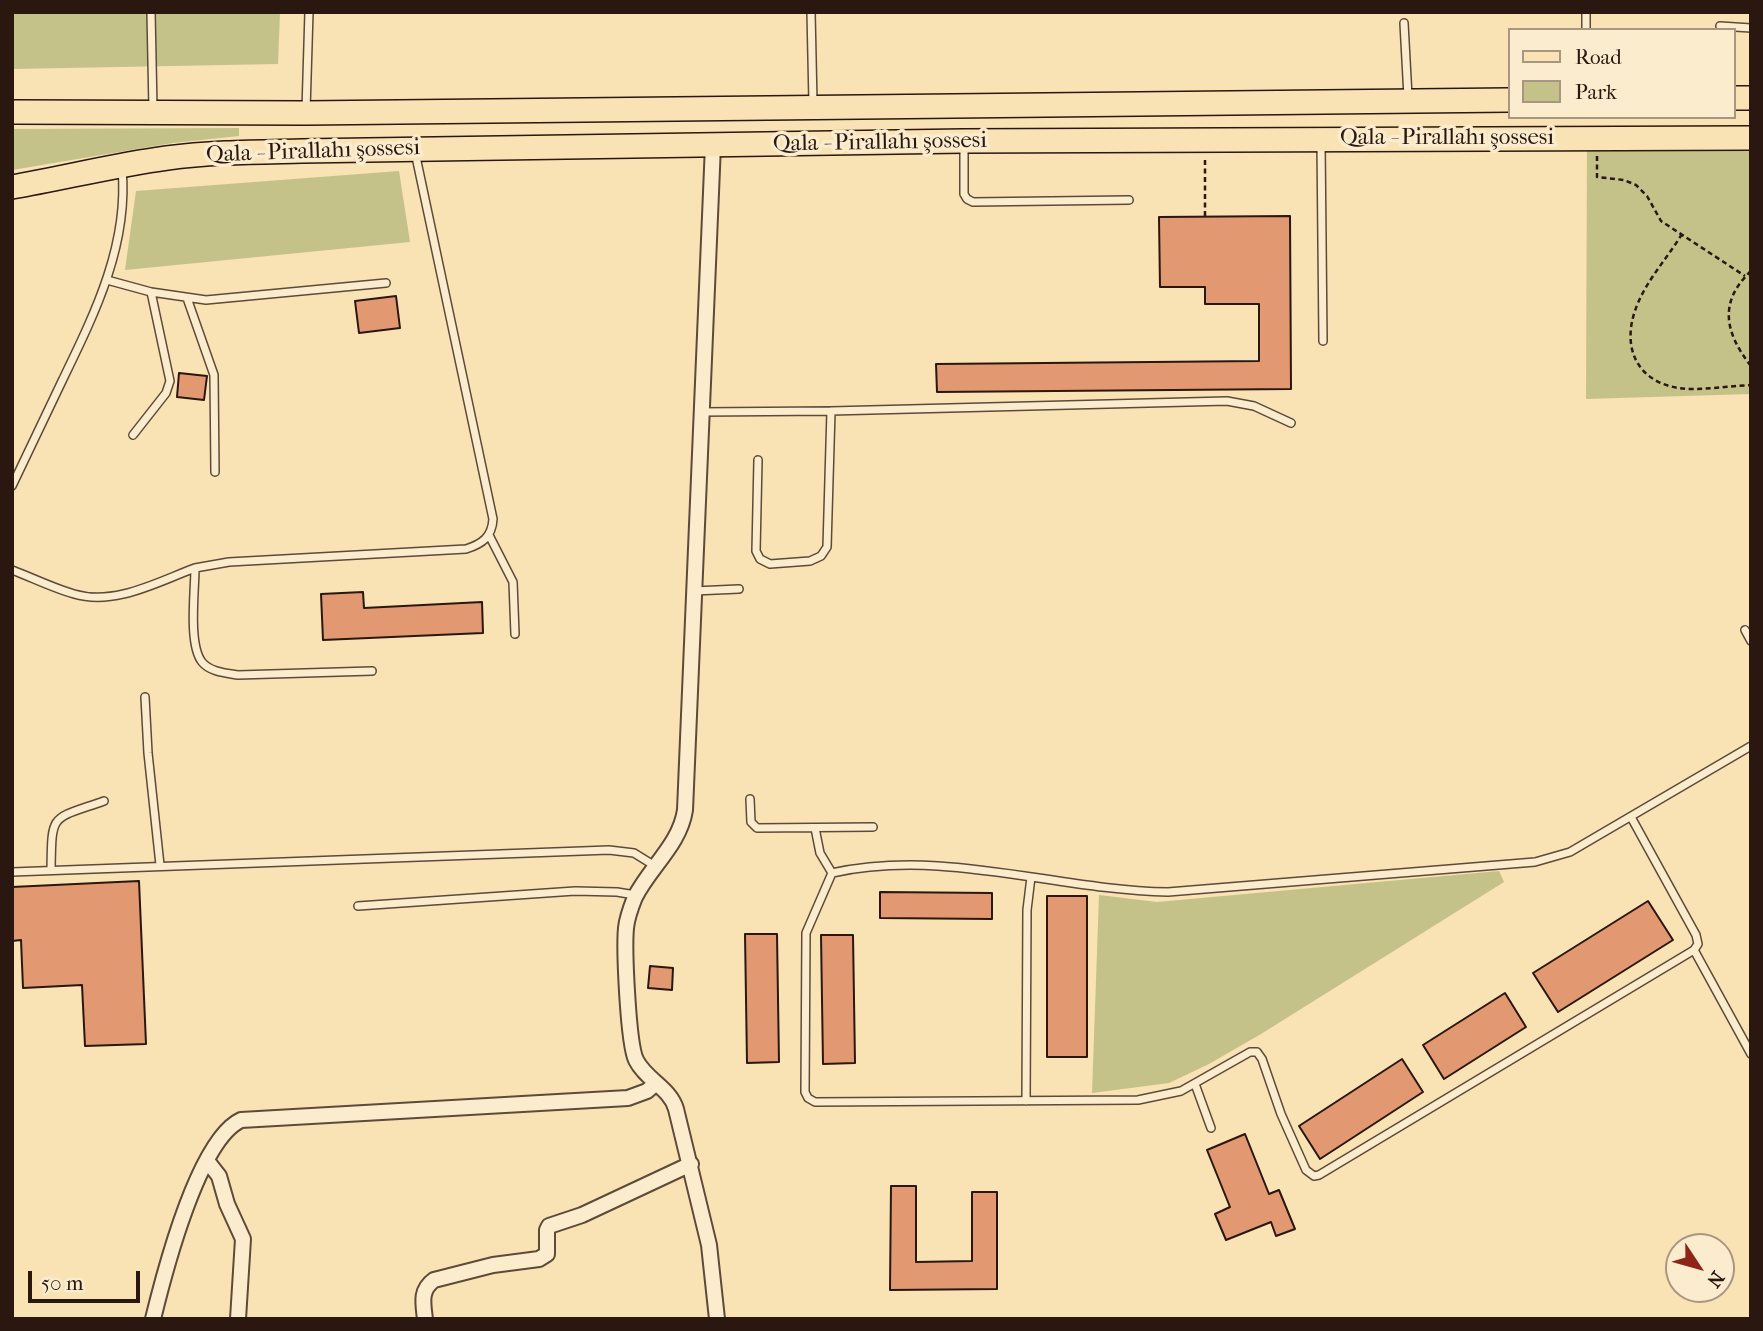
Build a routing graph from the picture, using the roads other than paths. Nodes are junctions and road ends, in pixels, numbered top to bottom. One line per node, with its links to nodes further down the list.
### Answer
1 (151, 12): 11 (lane)
2 (309, 12): 12 (lane)
3 (811, 12): 9 (lane)
4 (1404, 23): 8 (lane)
5 (1720, 26): 6 (lane)
6 (1751, 28)
7 (1508, 100): 8 (main road, Qala - Pirallahı şossesi)
8 (1408, 101): 9 (main road, Qala - Pirallahı şossesi)
9 (813, 107): 12 (main road, Qala - Pirallahı şossesi)
10 (12, 112): 11 (main road, Qala - Pirallahı şossesi)
11 (153, 113): 12 (main road, Qala - Pirallahı şossesi)
12 (306, 113)
13 (1321, 138): 14 (main road, Qala - Pirallahı şossesi); 15 (main road, Qala - Pirallahı şossesi); 25 (lane)
14 (1751, 138)
15 (964, 141): 16 (main road, Qala - Pirallahı şossesi); 20 (lane)
16 (713, 145): 17 (main road, Qala - Pirallahı şossesi); 27 (street)
17 (414, 148): 18 (main road, Qala - Pirallahı şossesi); 33 (lane)
18 (122, 165): 19 (main road, Qala - Pirallahı şossesi); 21 (lane)
19 (12, 187)
20 (1129, 200)
21 (107, 280): 23 (lane); 32 (lane)
22 (386, 283): 24 (lane)
23 (151, 292): 24 (lane); 29 (lane)
24 (187, 298): 31 (lane)
25 (1323, 341)
26 (831, 411): 27 (lane); 28 (lane); 30 (lane)
27 (701, 412): 37 (street)
28 (1291, 423)
29 (133, 435)
30 (758, 460)
31 (215, 472)
32 (12, 486)
33 (489, 535): 34 (lane); 39 (lane)
34 (195, 568): 35 (lane); 41 (lane)
35 (12, 570)
36 (739, 589): 37 (lane)
37 (694, 591): 50 (street)
38 (1745, 630): 40 (lane)
39 (515, 635)
40 (1751, 641)
41 (372, 671)
42 (145, 697): 49 (lane)
43 (1751, 746): 46 (lane)
44 (750, 799): 48 (lane)
45 (104, 802): 51 (lane)
46 (1631, 817): 54 (lane); 57 (lane)
47 (873, 827): 48 (lane)
48 (815, 828): 53 (lane)
49 (160, 865): 50 (lane); 51 (lane)
50 (655, 866): 55 (street)
51 (51, 870): 52 (lane)
52 (12, 872)
53 (832, 873): 54 (lane); 61 (lane)
54 (1031, 877): 61 (lane)
55 (636, 895): 56 (lane); 59 (street)
56 (358, 906)
57 (1694, 950): 58 (lane); 60 (lane)
58 (1751, 1054)
59 (656, 1083): 63 (street); 64 (street)
60 (1195, 1084): 61 (lane); 62 (lane)
61 (1026, 1101)
62 (1211, 1128)
63 (208, 1161): 65 (street); 66 (street)
64 (691, 1164): 67 (street); 68 (street)
65 (153, 1319)
66 (238, 1319)
67 (425, 1319)
68 (717, 1319)

